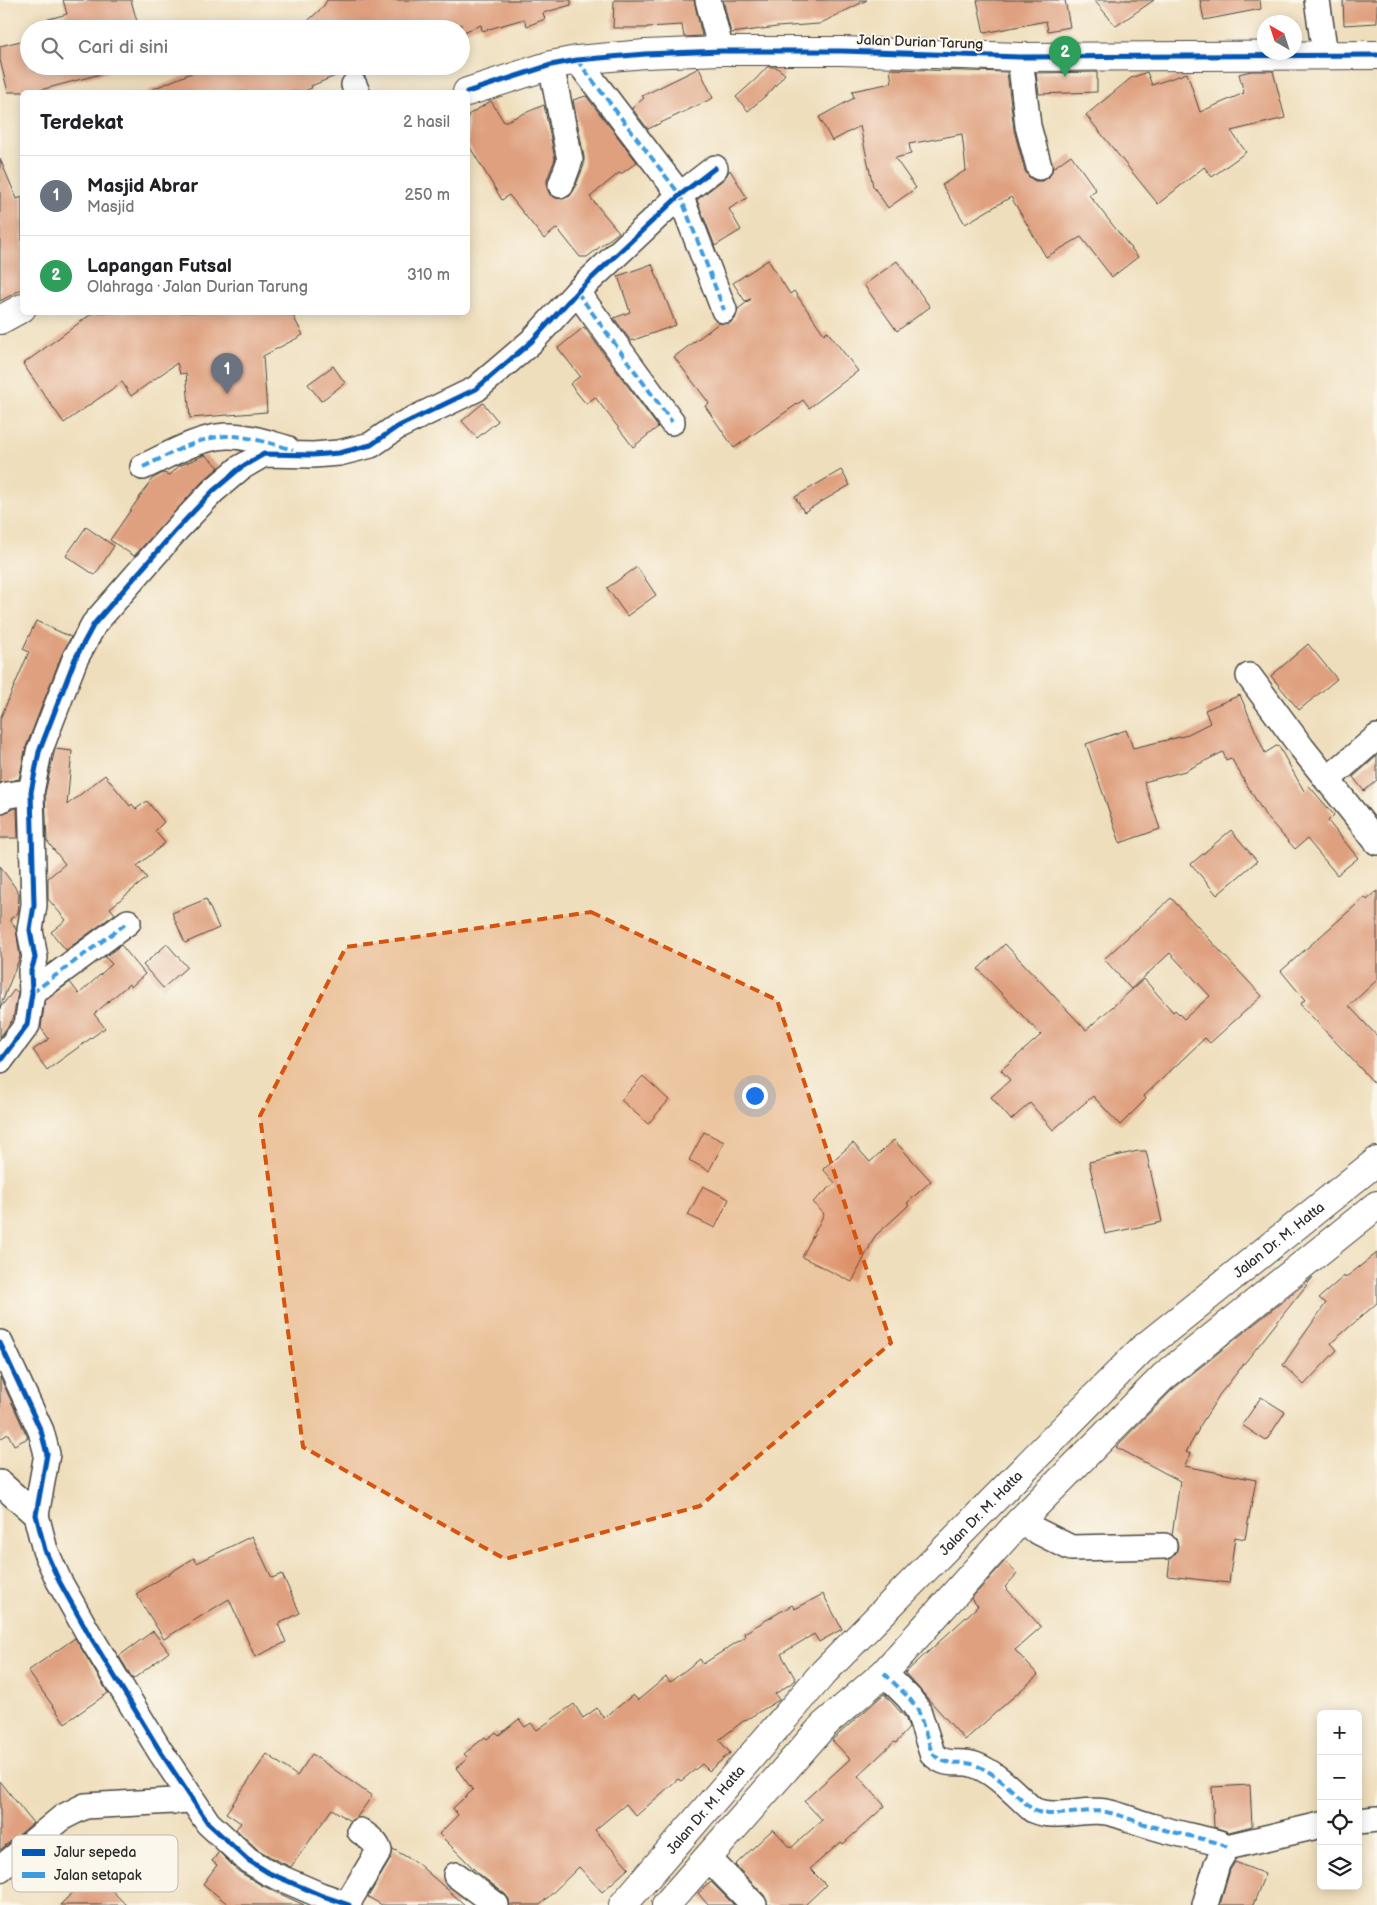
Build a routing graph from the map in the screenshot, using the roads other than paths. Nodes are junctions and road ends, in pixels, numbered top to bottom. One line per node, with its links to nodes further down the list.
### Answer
1 (708, 0): 3 (street)
2 (1316, 0): 4 (street)
3 (721, 51): 6 (main road, Jalan Durian Tarung); 7 (main road, Jalan Durian Tarung)
4 (1325, 54): 5 (main road, Jalan Durian Tarung); 6 (main road, Jalan Durian Tarung)
5 (1377, 55)
6 (1020, 57): 9 (street)
7 (564, 63): 8 (main road, Jalan Durian Tarung); 11 (street); 12 (street)
8 (470, 91)
9 (1039, 167)
10 (716, 168): 12 (street)
11 (561, 185)
12 (680, 194): 13 (street); 15 (street)
13 (577, 292): 17 (street); 18 (street)
14 (20, 309): 16 (main road)
15 (724, 310)
16 (0, 320)
17 (672, 422)
18 (312, 455): 19 (street); 23 (street)
19 (143, 467)
20 (1249, 676): 22 (street)
21 (1377, 738): 22 (street)
22 (1327, 780): 25 (street)
23 (31, 792): 24 (street); 27 (street)
24 (0, 800)
25 (1377, 842)
26 (128, 922): 27 (street)
27 (32, 993): 28 (street)
28 (1, 1057)
29 (1377, 1161): 50 (main road, Jalan Dr. M. Hatta)
30 (1377, 1204): 34 (main road)
31 (0, 1344): 33 (street)
32 (0, 1483): 33 (street)
33 (36, 1515): 37 (street)
34 (1018, 1522): 35 (street); 36 (main road)
35 (1164, 1546)
36 (884, 1673): 43 (street); 44 (main road)
37 (191, 1800): 42 (street); 48 (street)
38 (1377, 1820): 39 (street)
39 (1362, 1821)
40 (1317, 1826): 43 (street)
41 (360, 1831): 48 (street)
42 (41, 1835)
43 (1226, 1847): 53 (street)
44 (708, 1857): 51 (main road); 52 (street)
45 (12, 1859): 46 (street)
46 (0, 1869)
47 (456, 1874): 49 (street)
48 (348, 1905)
49 (496, 1905)
50 (623, 1905)
51 (666, 1905)
52 (754, 1905)
53 (1205, 1905)

